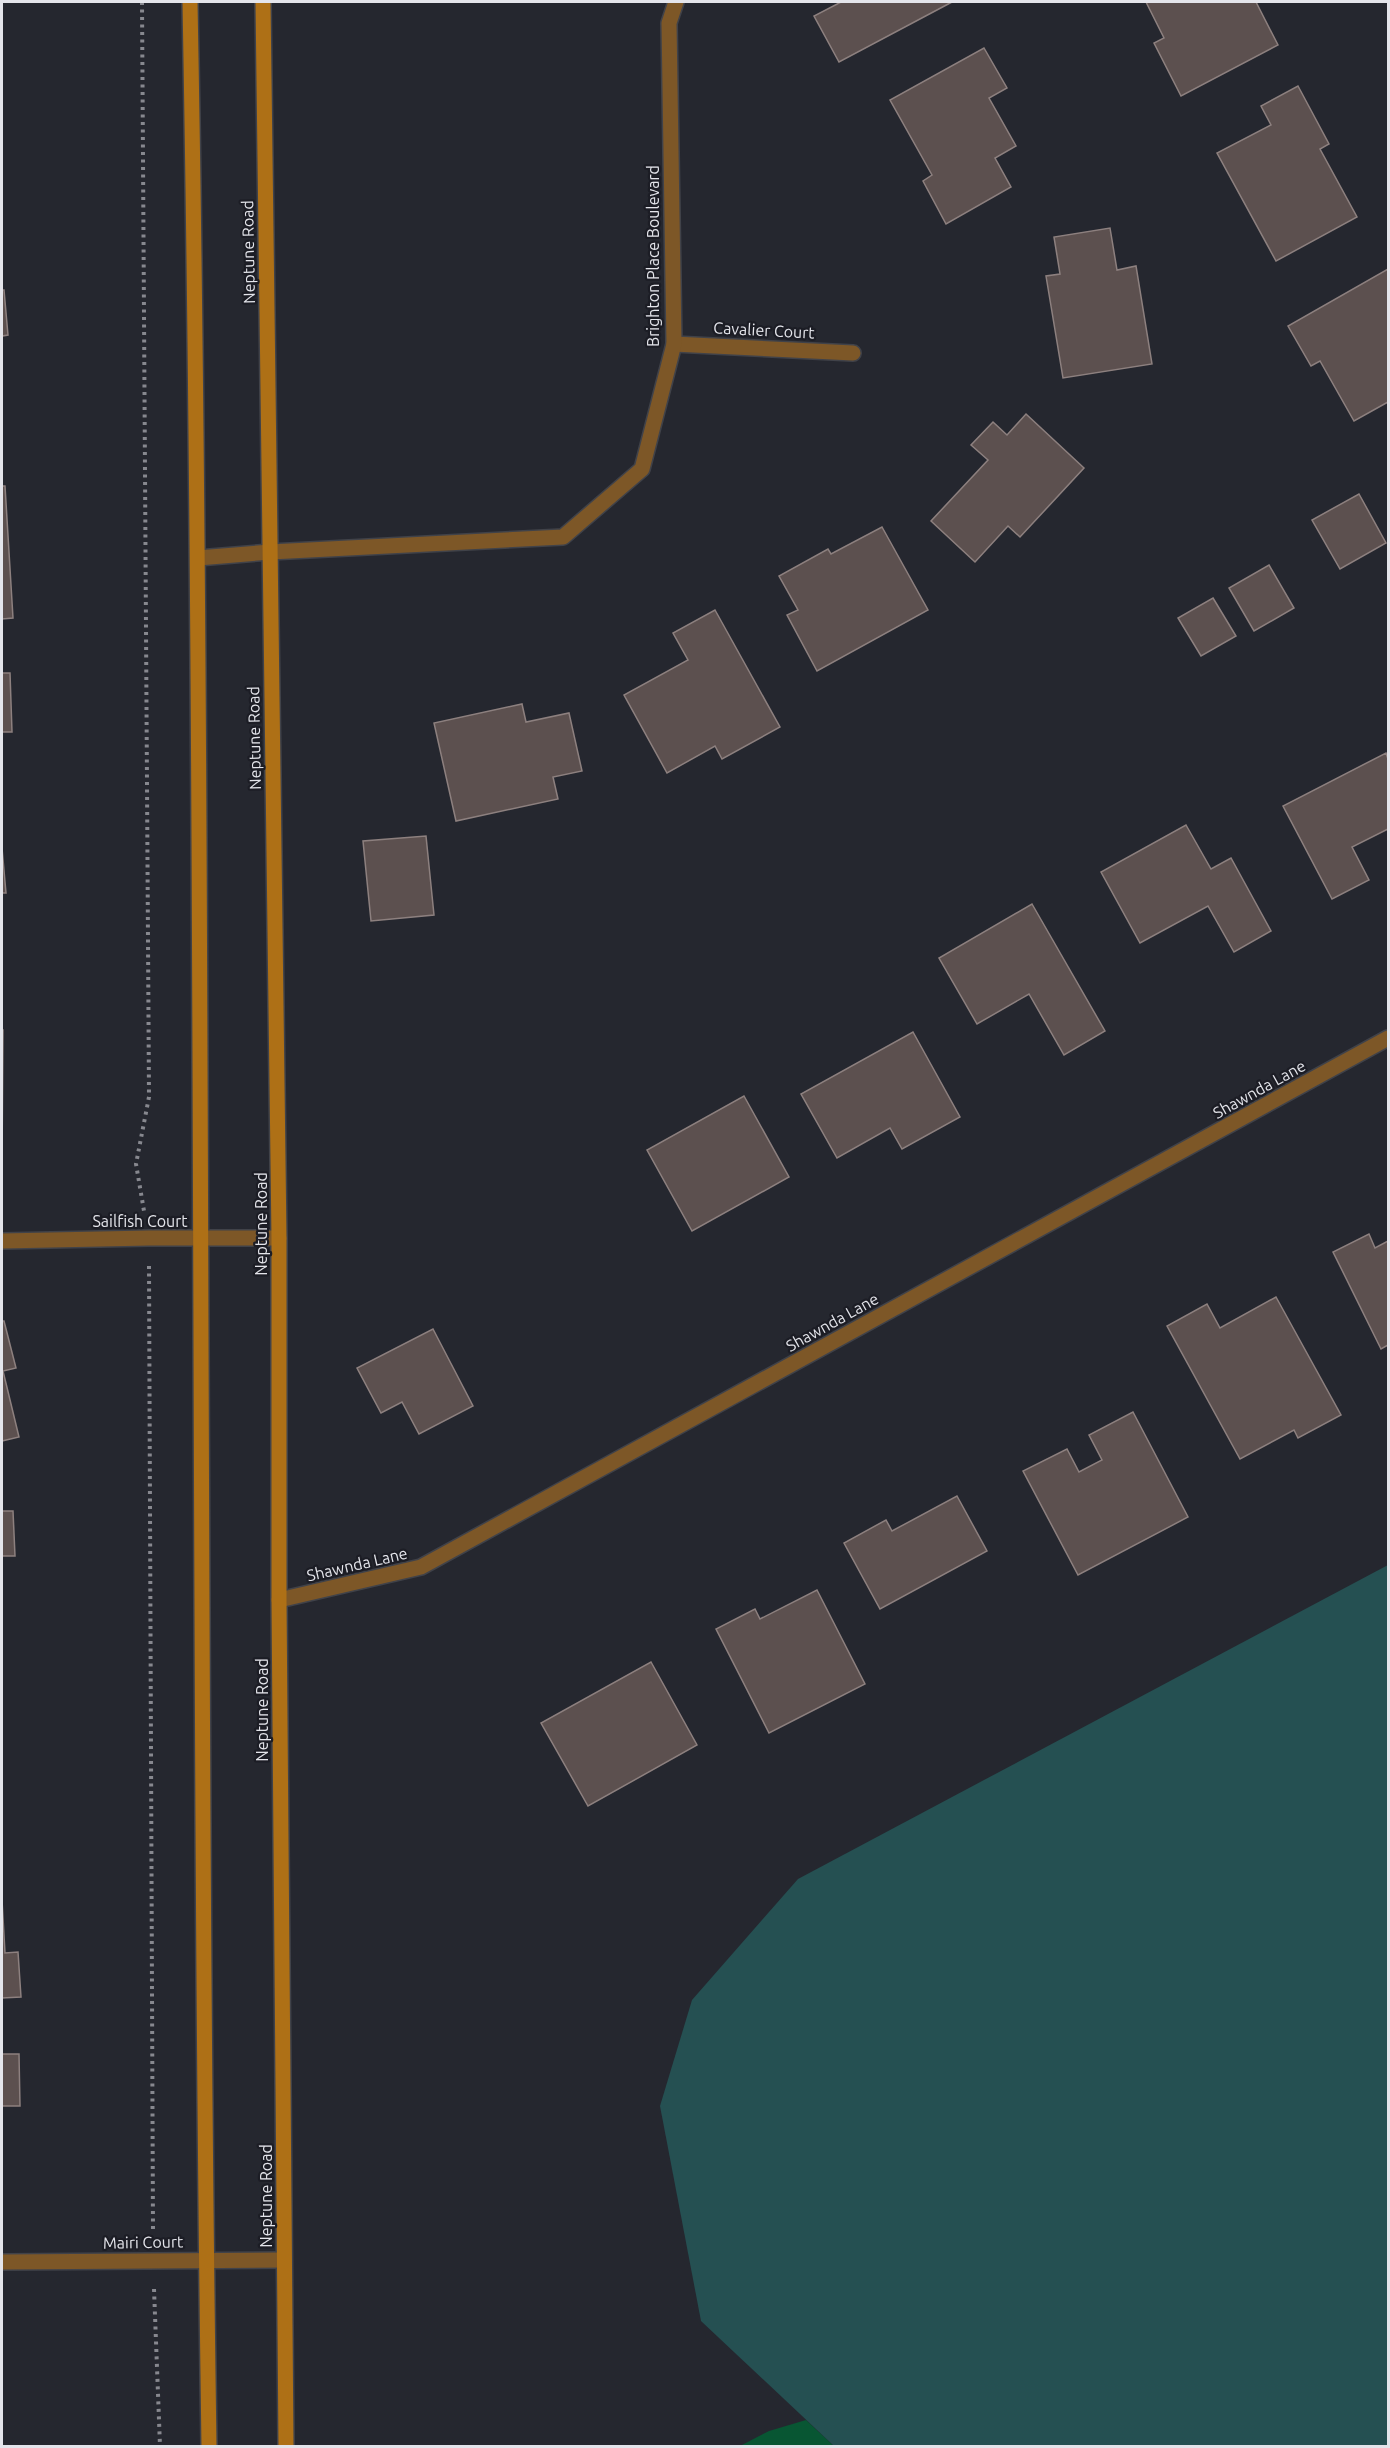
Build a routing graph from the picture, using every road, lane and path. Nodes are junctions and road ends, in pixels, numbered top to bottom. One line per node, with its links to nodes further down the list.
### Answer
1 (190, 2): 7 (main road)
2 (263, 2): 6 (main road, Neptune Road)
3 (676, 2): 4 (street, Brighton Place Boulevard)
4 (674, 344): 5 (street, Cavalier Court); 6 (street, Brighton Place Boulevard)
5 (853, 353)
6 (270, 552): 7 (street, Brighton Place Boulevard); 10 (main road, Neptune Road)
7 (198, 558): 9 (main road)
8 (1389, 1038): 12 (street, Shawnda Lane)
9 (200, 1238): 10 (street, Sailfish Court); 11 (street, Sailfish Court); 13 (main road)
10 (279, 1238): 12 (main road, Neptune Road)
11 (2, 1241)
12 (279, 1600): 14 (main road, Neptune Road)
13 (206, 2260): 14 (street, Mairi Court); 15 (street, Mairi Court); 16 (main road)
14 (284, 2260): 17 (main road, Neptune Road)
15 (2, 2262)
16 (209, 2446)
17 (286, 2446)

